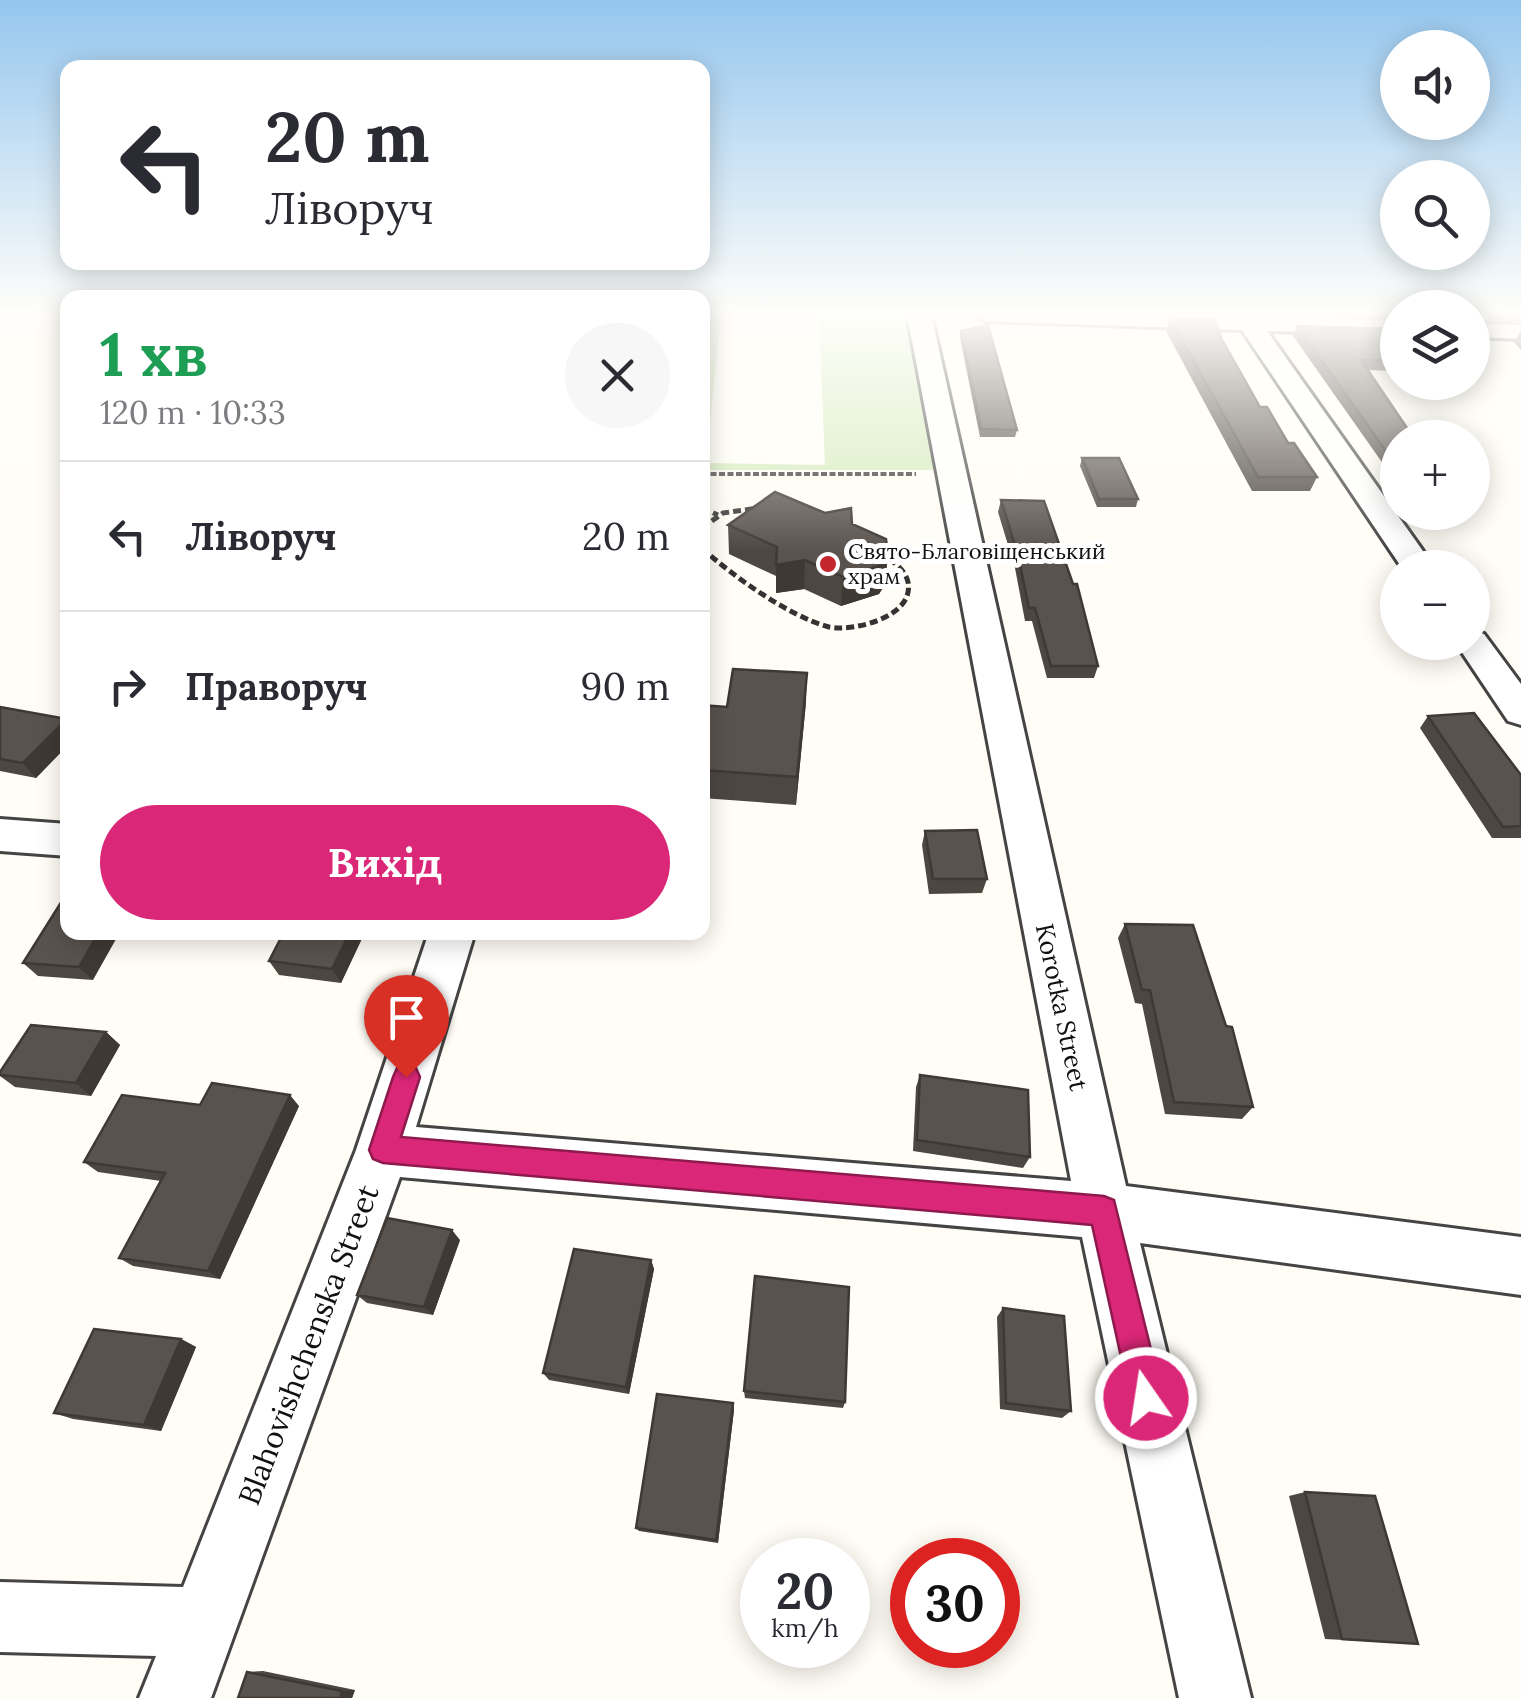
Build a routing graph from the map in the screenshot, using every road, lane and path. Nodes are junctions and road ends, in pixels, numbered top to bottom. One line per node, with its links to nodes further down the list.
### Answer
1 (935, 393): 4 (street, Korotka Street)
2 (1297, 393): 9 (street)
3 (710, 474): 4 (path)
4 (952, 474): 18 (street, Korotka Street)
5 (769, 509): 7 (path)
6 (710, 512): 7 (path)
7 (718, 515): 8 (path)
8 (710, 522)
9 (1406, 550)
10 (877, 552): 11 (path)
11 (710, 553)
12 (1485, 660): 13 (street)
13 (1521, 712)
14 (0, 834): 15 (street)
15 (60, 839)
16 (449, 940): 17 (street, Blahovishchenska Street)
17 (383, 1150): 18 (street); 21 (street, Blahovishchenska Street)
18 (1104, 1211): 19 (street); 23 (street, Korotka Street)
19 (1521, 1266)
20 (0, 1617): 21 (street)
21 (204, 1622): 22 (street, Blahovishchenska Street)
22 (176, 1698)
23 (1215, 1698)

